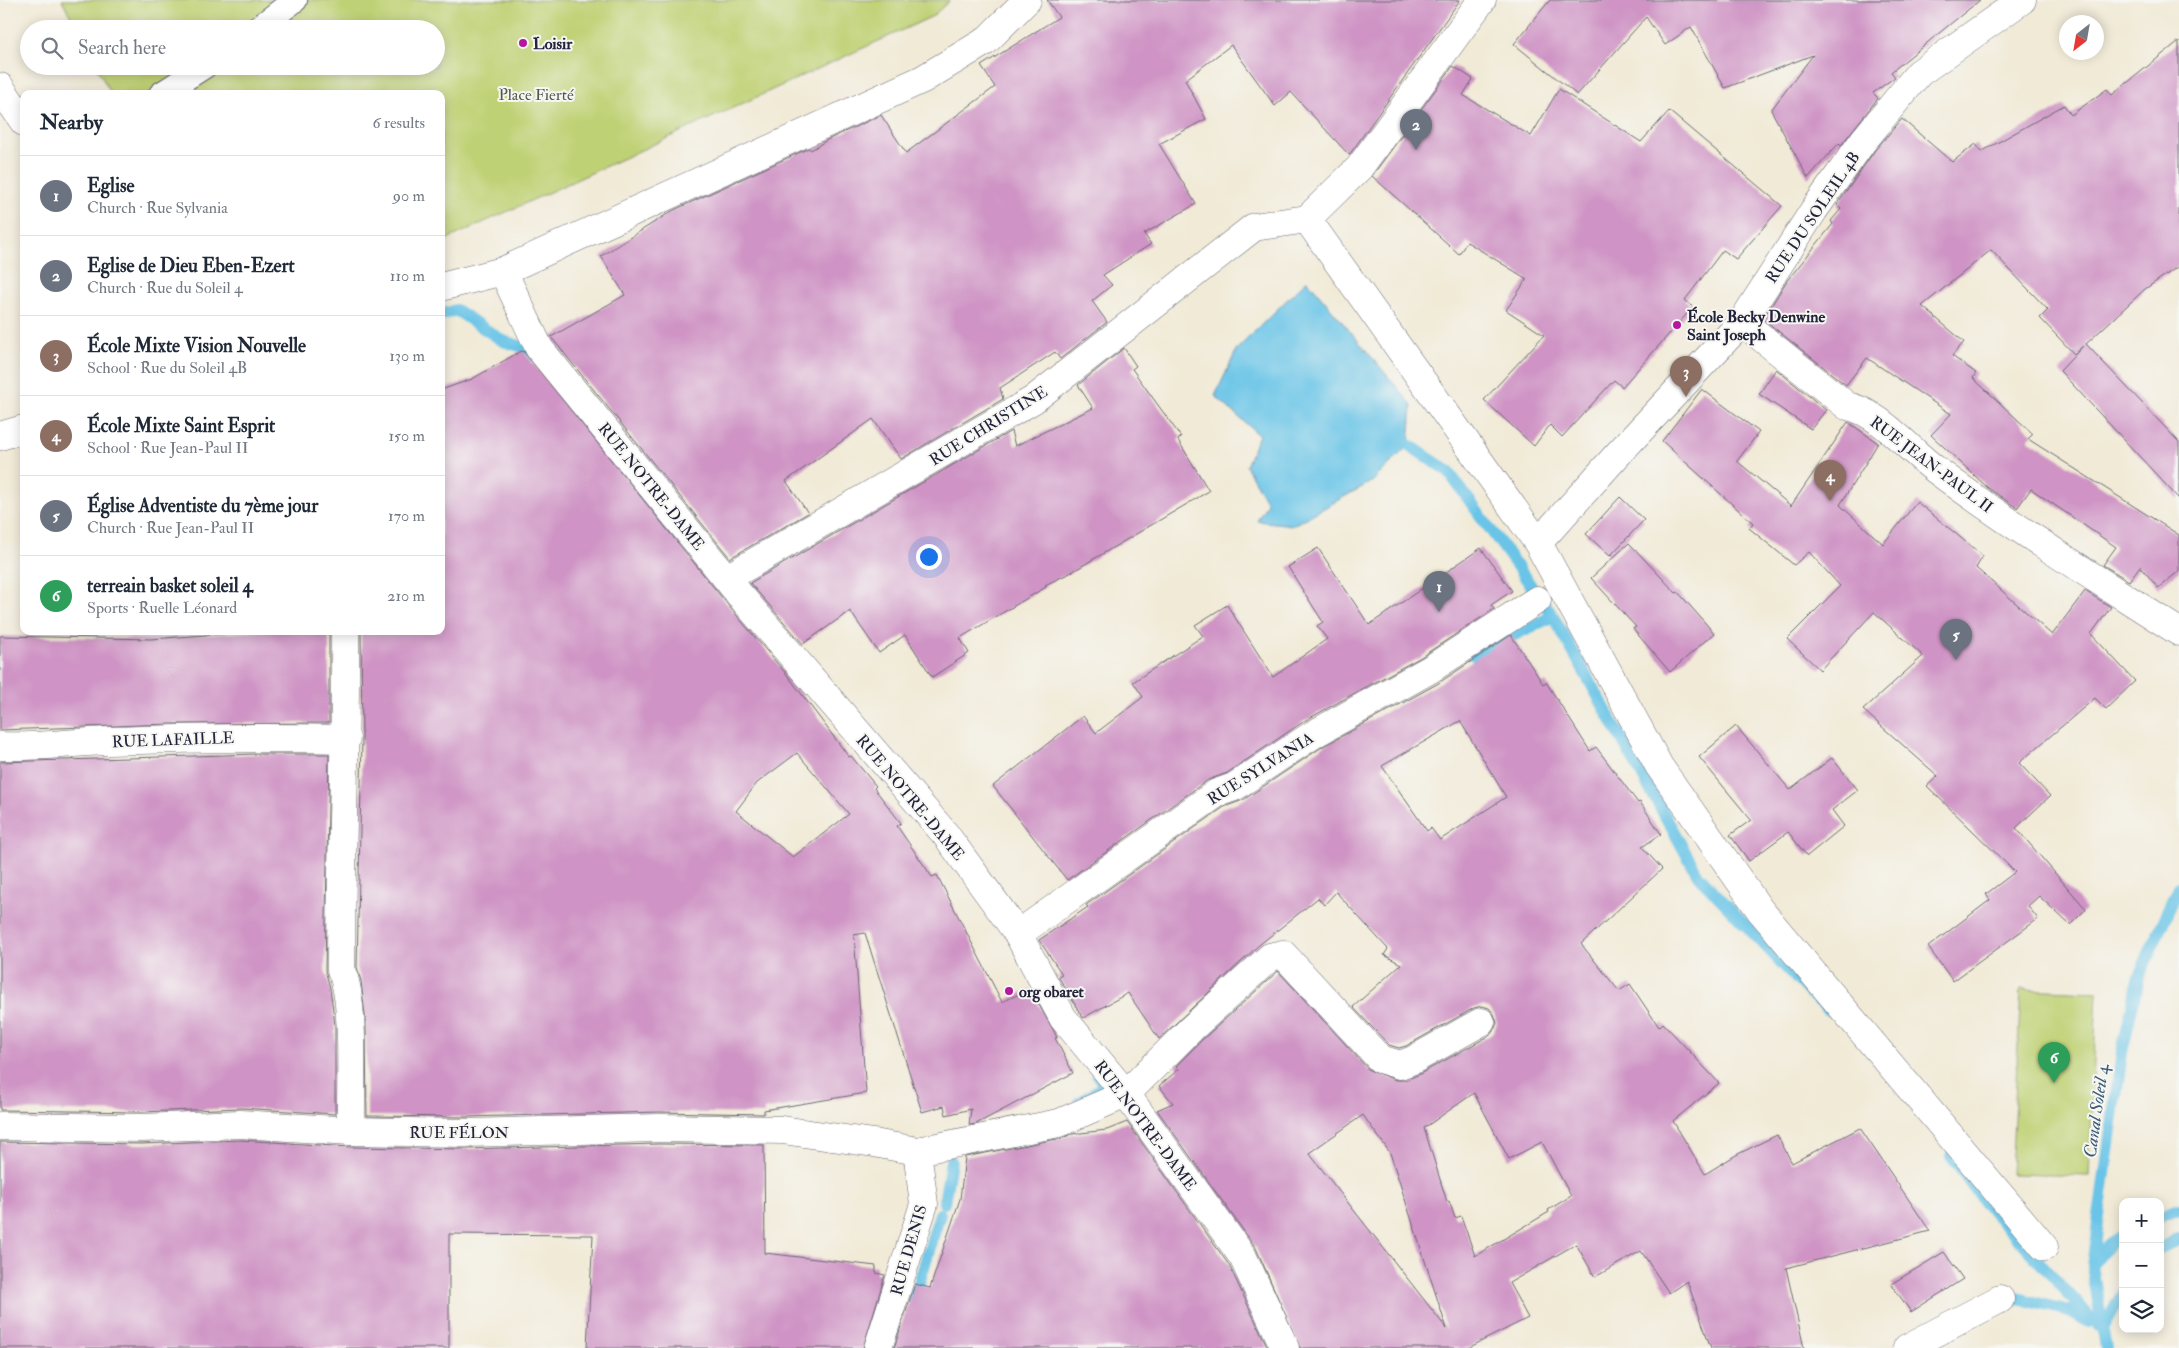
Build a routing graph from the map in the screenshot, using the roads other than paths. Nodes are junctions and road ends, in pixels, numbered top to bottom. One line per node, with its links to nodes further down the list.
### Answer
1 (295, 0): 5 (street)
2 (1027, 0): 11 (street)
3 (1482, 0): 10 (street)
4 (2022, 0): 13 (street, RUE DU SOLEIL 4B)
5 (269, 20)
6 (191, 75): 8 (street)
7 (0, 87): 9 (street)
8 (167, 90)
9 (20, 116)
10 (1307, 220): 16 (street); 17 (street, RUE CHRISTINE)
11 (503, 271): 12 (street); 17 (street, RUE NOTRE-DAME)
12 (445, 286)
13 (1742, 322): 16 (street, RUE DU SOLEIL 4B); 19 (street, RUE JEAN-PAUL II)
14 (20, 430): 15 (street)
15 (0, 436)
16 (1538, 543): 29 (street)
17 (727, 578): 23 (street, RUE NOTRE-DAME)
18 (1537, 600): 23 (street, RUE SYLVANIA)
19 (2179, 632)
20 (345, 635): 21 (street)
21 (346, 739): 22 (street, RUE LAFAILLE); 27 (street)
22 (0, 746)
23 (1018, 934): 25 (street, RUE NOTRE-DAME)
24 (1481, 1022): 25 (street)
25 (1126, 1094): 28 (street); 32 (street, RUE NOTRE-DAME)
26 (0, 1126): 27 (street, RUE FÉLON)
27 (351, 1131): 28 (street, RUE FÉLON)
28 (918, 1151): 31 (street, RUE DENIS)
29 (2044, 1247)
30 (2000, 1299): 33 (street)
31 (878, 1348)
32 (1285, 1348)
33 (1907, 1348)

